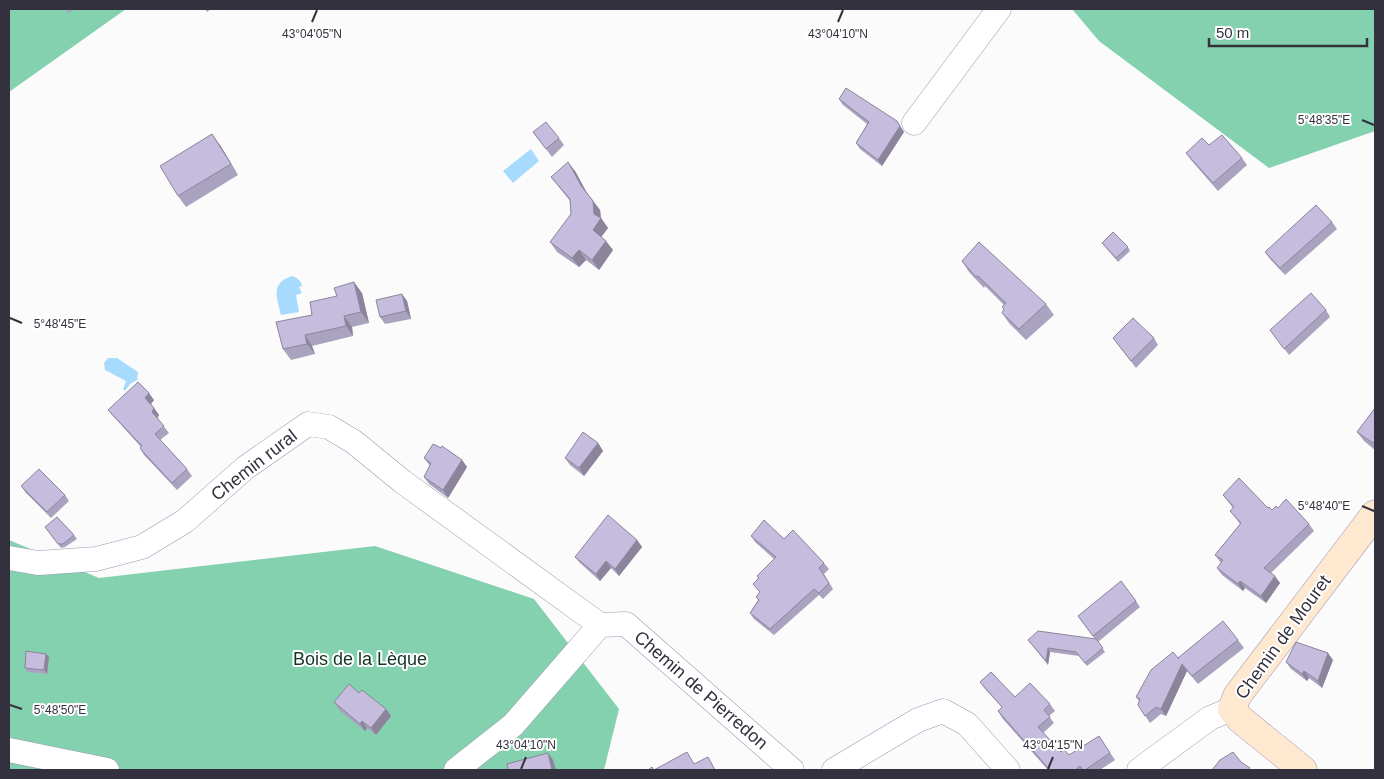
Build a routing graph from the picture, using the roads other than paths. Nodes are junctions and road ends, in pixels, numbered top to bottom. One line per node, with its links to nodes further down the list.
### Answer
1 (999, 9): 2 (street)
2 (914, 123)
3 (1375, 514): 6 (street, Chemin de Mouret)
4 (9, 558): 5 (street, Chemin rural)
5 (600, 625): 9 (street); 10 (street, Chemin de Pierredon)
6 (1232, 709): 13 (street); 14 (street, Chemin de Mouret)
7 (9, 750): 8 (street)
8 (107, 770)
9 (456, 770)
10 (792, 770)
11 (834, 770): 12 (street)
12 (1008, 770)
13 (1139, 770)
14 (1303, 770)

